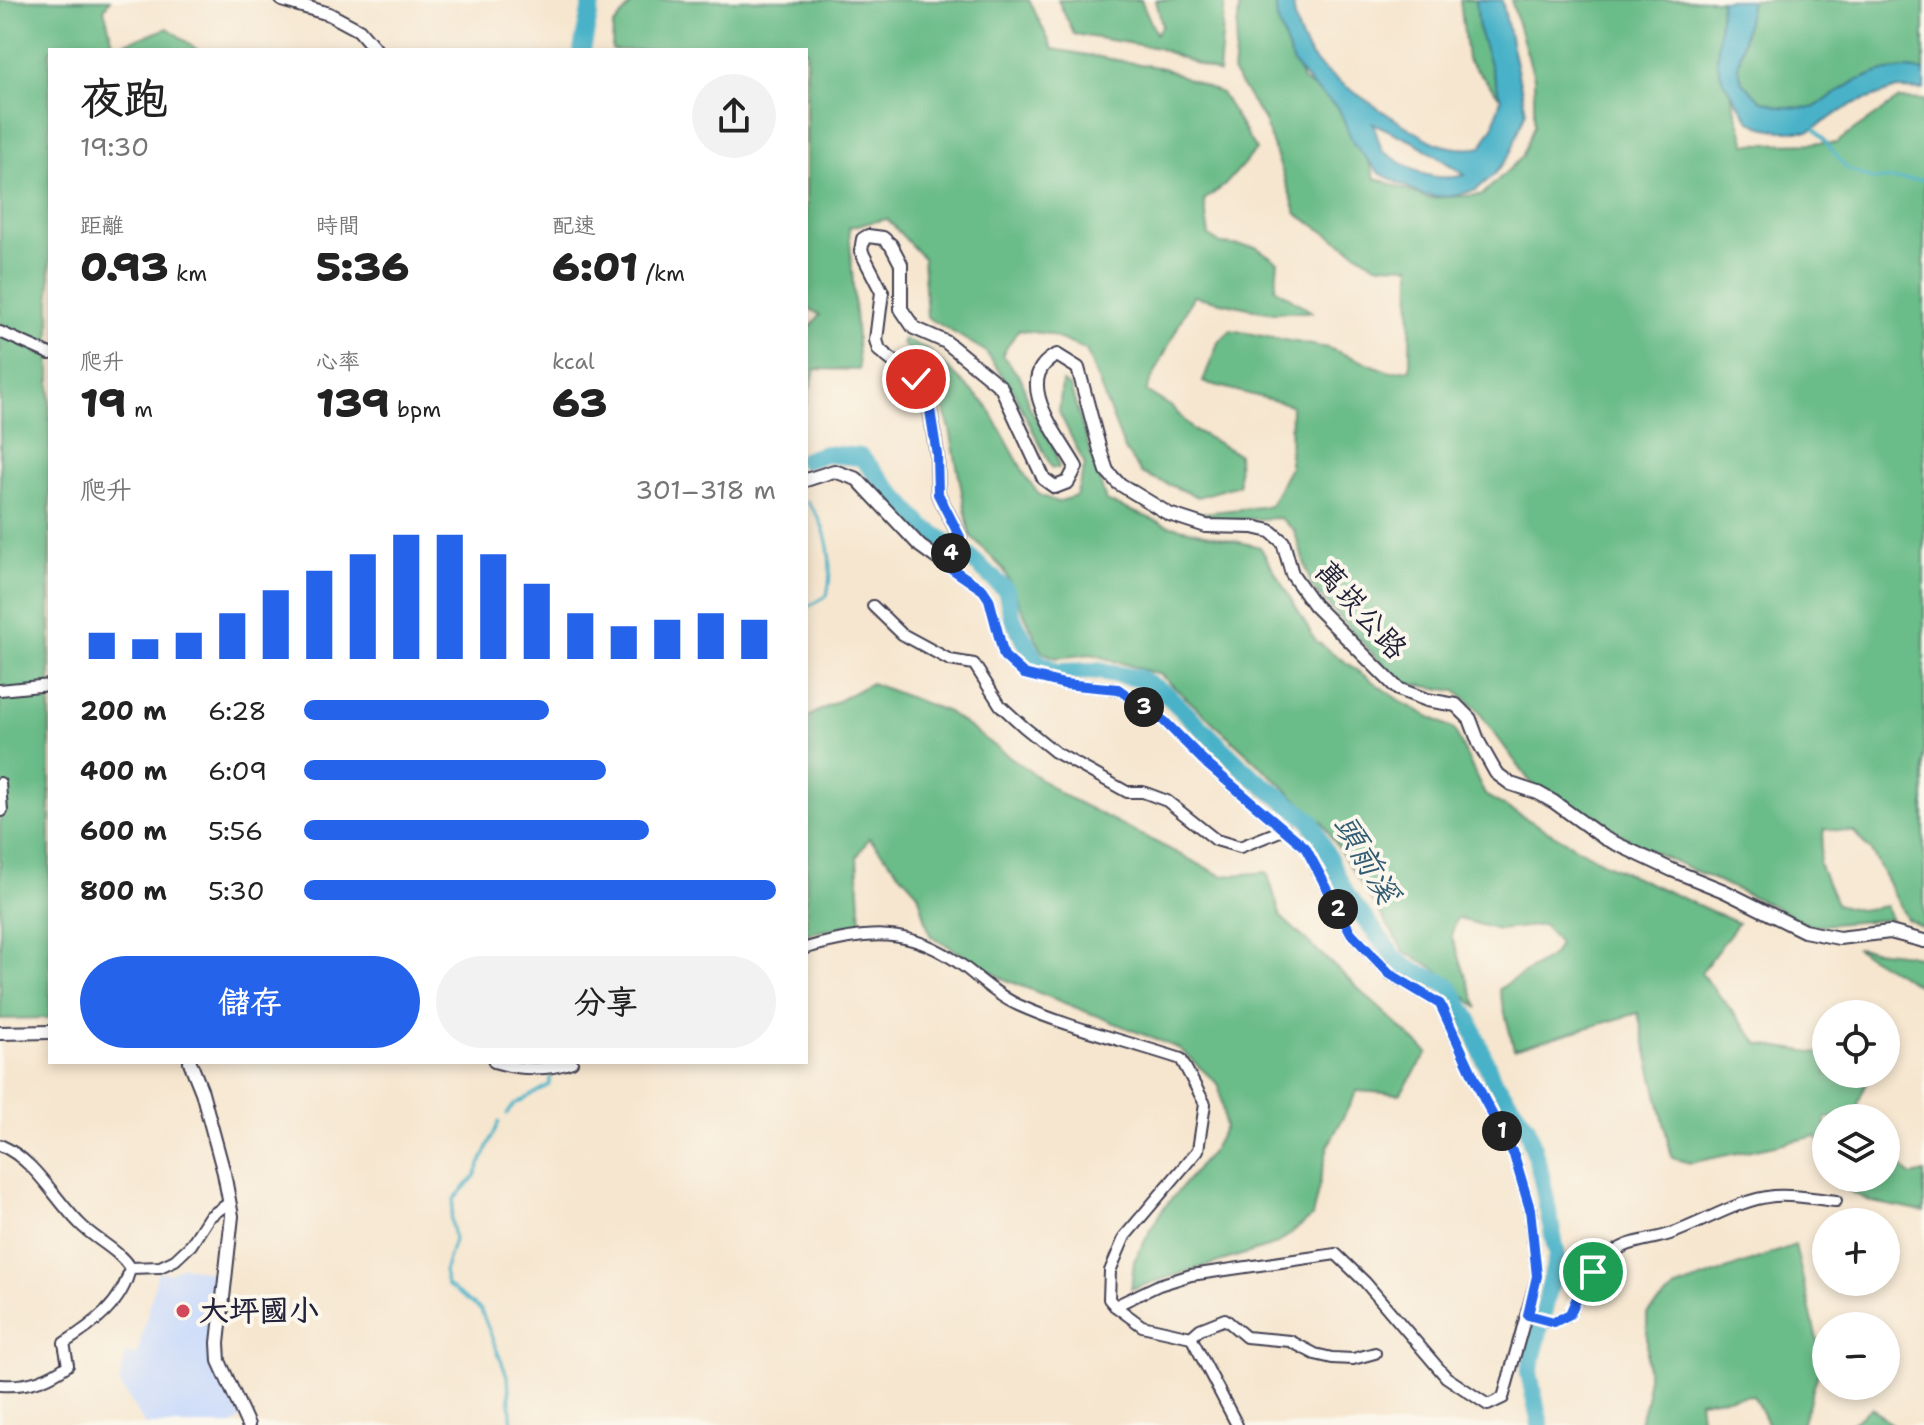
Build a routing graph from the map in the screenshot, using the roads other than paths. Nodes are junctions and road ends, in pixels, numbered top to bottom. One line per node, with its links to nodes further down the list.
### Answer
1 (282, 0): 2 (street)
2 (374, 48)
3 (0, 332): 4 (street)
4 (48, 353)
5 (808, 479): 6 (street)
6 (945, 564): 12 (street); 13 (street, 萬崁公路)
7 (873, 606): 12 (street)
8 (48, 685): 9 (street)
9 (0, 690)
10 (0, 783): 11 (street)
11 (0, 811)
12 (1285, 829): 25 (street)
13 (1924, 941)
14 (808, 947): 24 (street)
15 (48, 1032): 16 (street)
16 (0, 1033)
17 (191, 1064): 22 (street)
18 (500, 1064): 19 (street)
19 (564, 1064)
20 (0, 1145): 23 (street)
21 (1836, 1201): 25 (street)
22 (229, 1203): 23 (street); 29 (street)
23 (130, 1268): 28 (street)
24 (1115, 1306): 25 (street); 26 (street)
25 (1528, 1315)
26 (1191, 1337): 27 (street); 30 (street)
27 (1375, 1353)
28 (0, 1385)
29 (248, 1425)
30 (1237, 1425)

